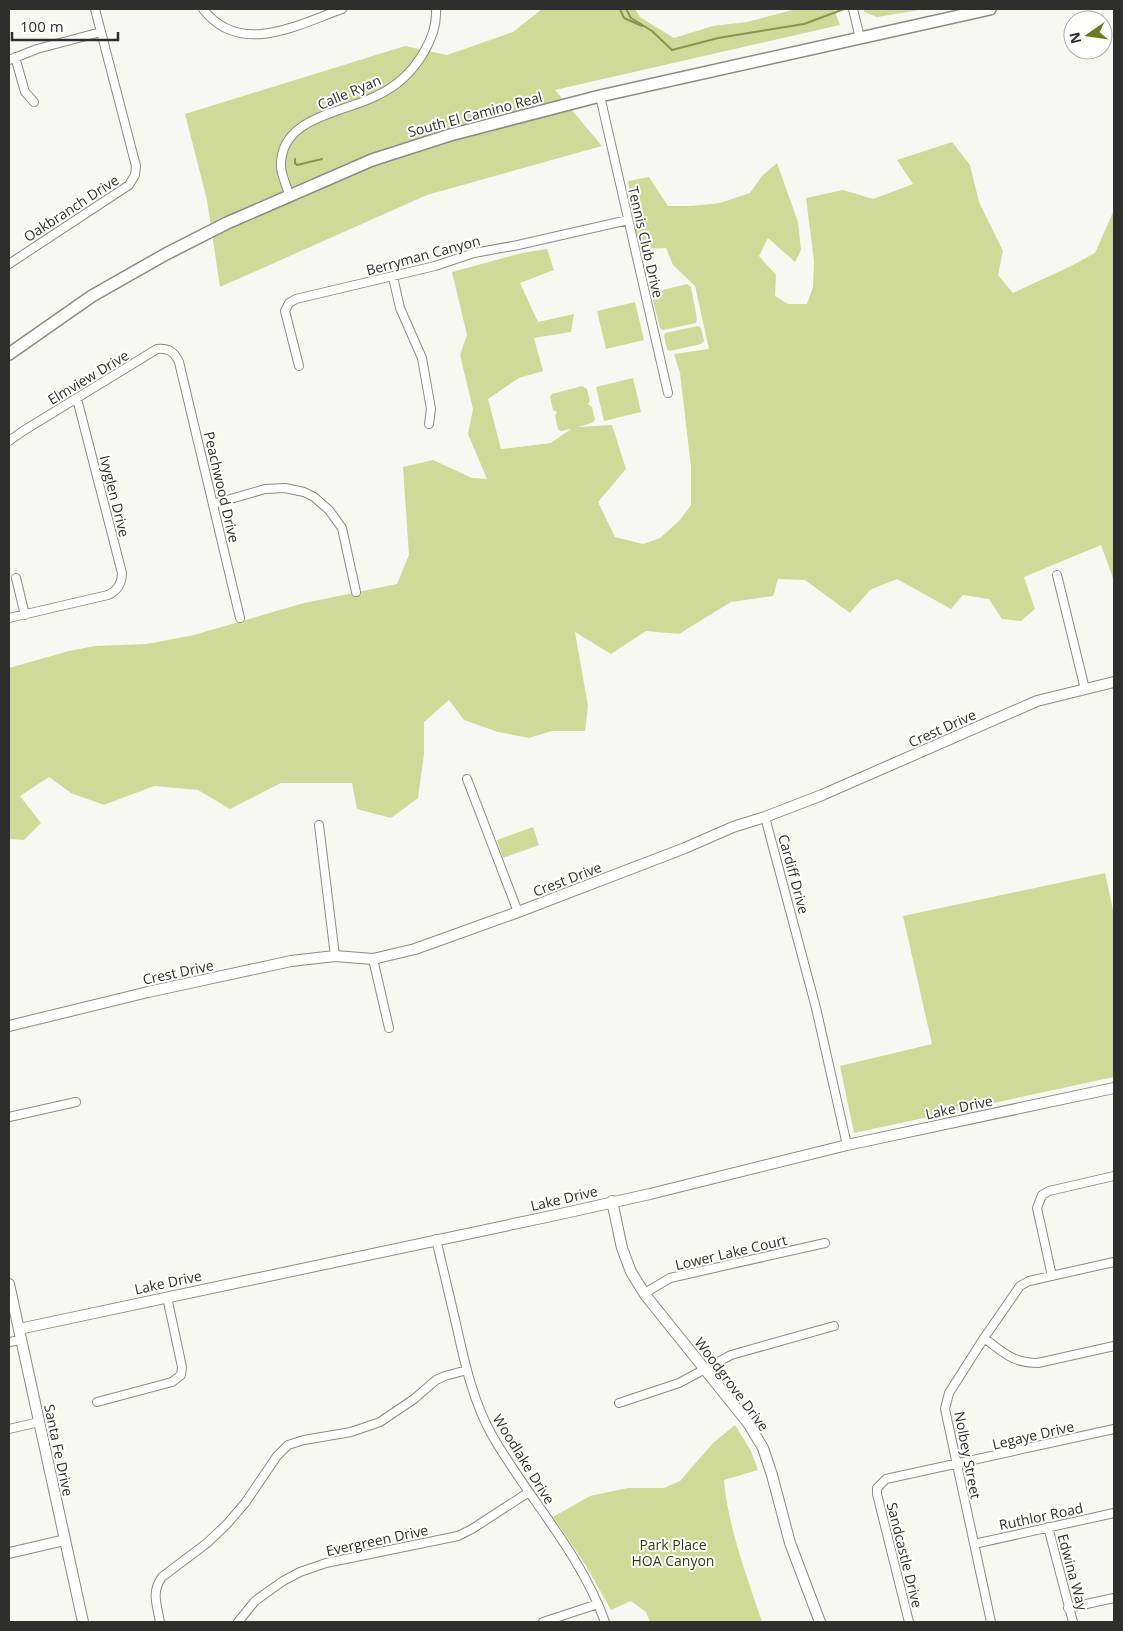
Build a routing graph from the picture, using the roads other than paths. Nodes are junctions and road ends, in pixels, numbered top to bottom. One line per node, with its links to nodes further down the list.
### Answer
1 (95, 9): 7 (street)
2 (203, 9): 3 (street)
3 (342, 9)
4 (436, 9): 12 (street, Calle Ryan)
5 (853, 9): 8 (street)
6 (990, 9): 8 (main road, South El Camino Real)
7 (101, 32): 9 (street); 14 (street, Oakbranch Drive)
8 (860, 38): 10 (main road, South El Camino Real)
9 (12, 58): 11 (street)
10 (600, 96): 12 (main road, South El Camino Real); 13 (street, Tennis Club Drive)
11 (34, 102)
12 (289, 195): 16 (main road, South El Camino Real)
13 (628, 220): 15 (street, Berryman Canyon); 19 (street, Tennis Club Drive)
14 (9, 264)
15 (393, 277): 18 (street, Berryman Canyon); 21 (street)
16 (9, 354)
17 (179, 362): 20 (street, Elmview Drive); 23 (street, Peachwood Drive)
18 (299, 366)
19 (668, 393)
20 (78, 399): 22 (street, Elmview Drive); 27 (street, Ivyglen Drive)
21 (429, 424)
22 (9, 441)
23 (213, 504): 26 (street); 29 (street, Peachwood Drive)
24 (1057, 574): 31 (street)
25 (16, 578): 27 (street)
26 (356, 592)
27 (25, 614): 28 (street)
28 (9, 618)
29 (240, 618)
30 (1114, 682): 31 (street, Crest Drive)
31 (1085, 689): 33 (street, Crest Drive)
32 (467, 778): 35 (street)
33 (765, 817): 35 (street, Crest Drive); 43 (street, Cardiff Drive)
34 (319, 825): 36 (street)
35 (518, 912): 37 (street, Crest Drive)
36 (335, 956): 37 (street, Crest Drive); 38 (street, Crest Drive)
37 (373, 960): 39 (street)
38 (9, 1026)
39 (389, 1028)
40 (1114, 1088): 43 (street, Lake Drive)
41 (76, 1102): 42 (street)
42 (9, 1117)
43 (847, 1145): 45 (street, Lake Drive)
44 (1114, 1176): 49 (street)
45 (612, 1201): 46 (street, Lake Drive); 51 (street, Woodgrove Drive)
46 (436, 1239): 52 (street, Lake Drive); 59 (street, Woodlake Drive)
47 (825, 1243): 51 (street, Lower Lake Court)
48 (1114, 1262): 49 (street, Nolbey Street)
49 (1052, 1276): 55 (street, Nolbey Street)
50 (9, 1284): 54 (street, Santa Fe Drive)
51 (645, 1293): 60 (street, Woodgrove Drive)
52 (166, 1297): 54 (street, Lake Drive); 61 (street)
53 (834, 1326): 60 (street)
54 (19, 1328): 56 (street, Santa Fe Drive)
55 (984, 1338): 58 (street); 66 (street, Nolbey Street)
56 (22, 1340): 57 (street); 63 (street, Santa Fe Drive)
57 (9, 1342)
58 (1114, 1346)
59 (467, 1370): 67 (street, Woodlake Drive); 78 (street)
60 (704, 1370): 62 (street); 82 (street, Woodgrove Drive)
61 (98, 1402)
62 (619, 1403)
63 (39, 1422): 64 (street); 71 (street, Santa Fe Drive)
64 (9, 1429)
65 (1114, 1430): 66 (street, Legaye Drive)
66 (956, 1465): 68 (street, Legaye Drive); 72 (street, Nolbey Street)
67 (528, 1492): 75 (street, Woodlake Drive); 79 (street, Evergreen Drive)
68 (877, 1494): 83 (street, Sandcastle Drive)
69 (1114, 1513): 70 (street, Ruthlor Road)
70 (1048, 1527): 72 (street, Ruthlor Road); 76 (street, Edwina Way)
71 (65, 1540): 73 (street); 77 (street, Santa Fe Drive)
72 (974, 1544): 84 (street, Nolbey Street)
73 (9, 1553)
74 (1114, 1598): 76 (street)
75 (598, 1604): 80 (street); 81 (street, Woodlake Drive)
76 (1068, 1608): 85 (street, Edwina Way)
77 (82, 1622)
78 (160, 1622)
79 (238, 1622)
80 (543, 1622)
81 (604, 1622)
82 (820, 1622)
83 (908, 1622)
84 (991, 1622)
85 (1073, 1622)

